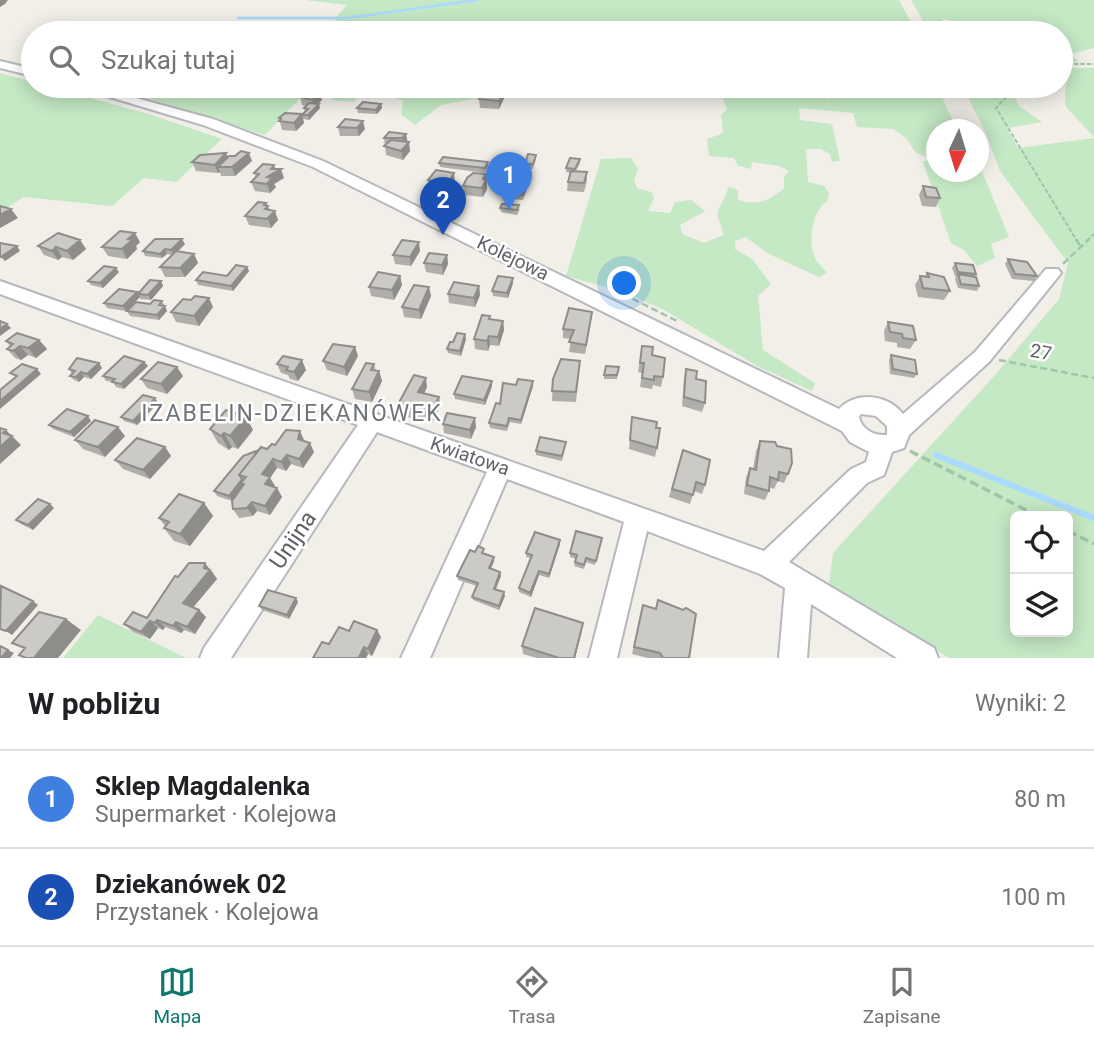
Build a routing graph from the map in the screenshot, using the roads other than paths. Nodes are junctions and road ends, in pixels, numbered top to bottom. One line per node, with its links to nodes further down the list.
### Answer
1 (0, 64): 2 (street)
2 (21, 70)
3 (122, 98): 7 (street, Kolejowa)
4 (1052, 273): 7 (street)
5 (0, 287): 6 (street, Kwiatowa)
6 (372, 422): 8 (street, Kwiatowa); 12 (street, Unijna)
7 (875, 429): 10 (street)
8 (501, 467): 9 (street, Kwiatowa); 13 (street)
9 (638, 516): 10 (street, Kwiatowa); 14 (street)
10 (768, 565): 11 (street, Kwiatowa)
11 (799, 581): 15 (street); 16 (street, Kwiatowa)
12 (214, 658)
13 (415, 658)
14 (603, 658)
15 (793, 658)
16 (924, 658)

